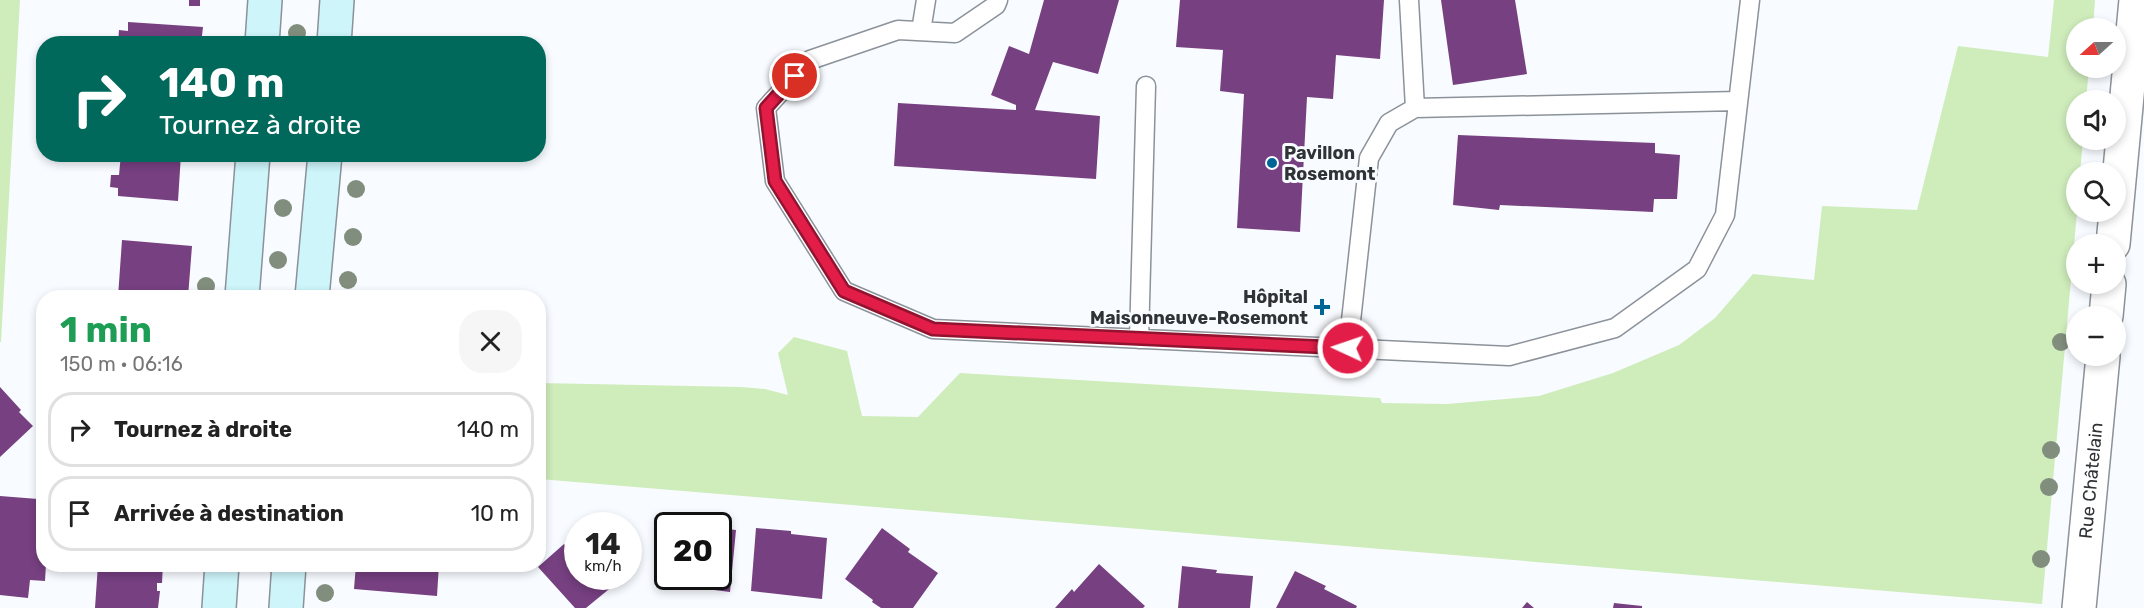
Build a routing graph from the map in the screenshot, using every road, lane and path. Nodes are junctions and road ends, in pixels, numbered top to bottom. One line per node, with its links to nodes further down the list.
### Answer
1 (265, 0): 9 (main road)
2 (337, 0): 10 (main road)
3 (926, 0): 8 (lane)
4 (998, 0): 8 (lane)
5 (1409, 0): 13 (lane)
6 (1750, 0): 12 (lane)
7 (2136, 0): 14 (street)
8 (921, 32): 20 (lane)
9 (263, 36)
10 (335, 36)
11 (1146, 86): 20 (lane)
12 (1738, 101): 13 (lane); 21 (lane)
13 (1415, 108): 21 (lane)
14 (2134, 117): 17 (street)
15 (252, 162): 18 (main road)
16 (324, 162): 19 (main road)
17 (2115, 234)
18 (243, 290)
19 (313, 290)
20 (1139, 339): 21 (lane)
21 (1348, 348)
22 (2102, 366): 27 (street, Rue Châtelain)
23 (221, 572): 25 (main road)
24 (288, 572): 26 (main road)
25 (219, 608)
26 (286, 608)
27 (2079, 608)

